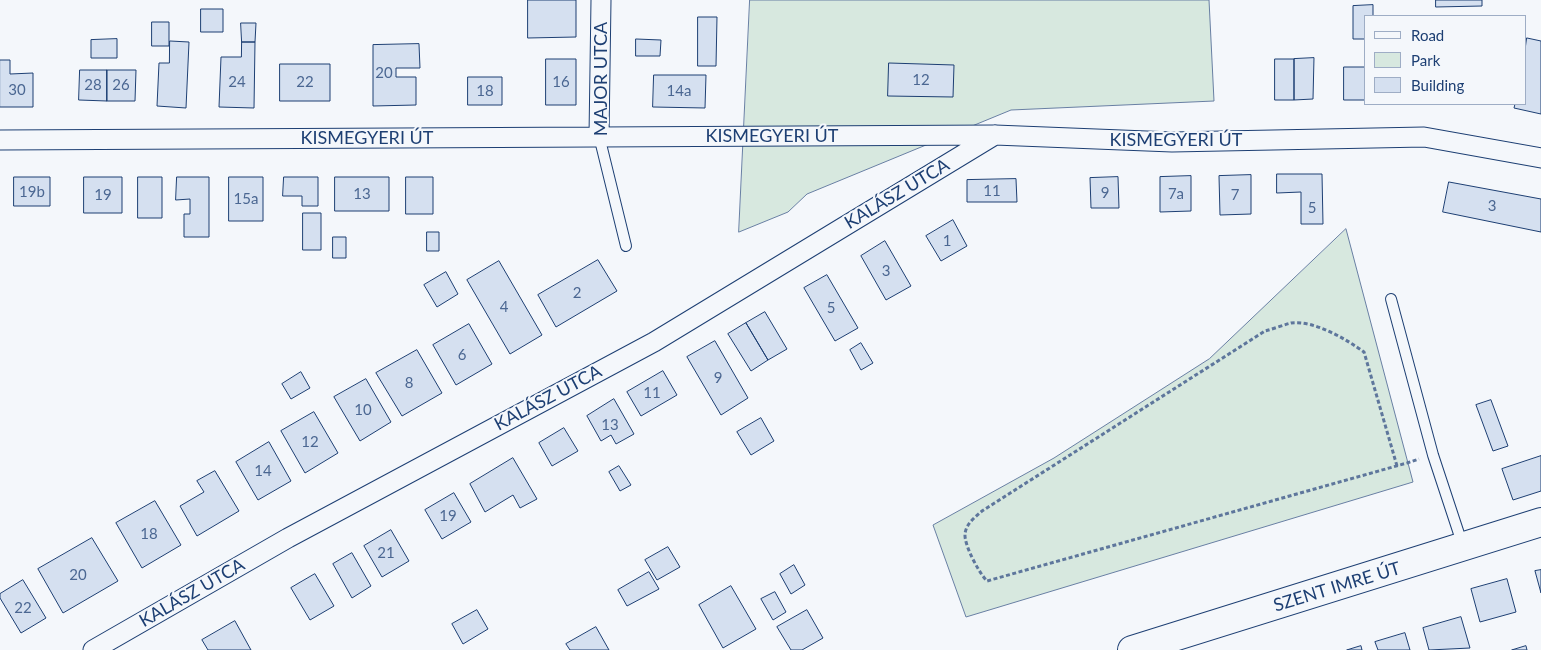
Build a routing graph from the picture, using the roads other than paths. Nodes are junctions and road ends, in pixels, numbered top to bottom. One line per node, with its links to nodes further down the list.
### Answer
1 (601, 0): 3 (street, MAJOR UTCA)
2 (995, 135): 3 (street, KISMEGYERI ÚT); 5 (street, KISMEGYERI ÚT); 10 (street, KALÁSZ UTCA)
3 (599, 136): 4 (street, KISMEGYERI ÚT); 6 (lane, MAJOR UTCA)
4 (0, 140)
5 (1541, 158)
6 (626, 246)
7 (1391, 299): 9 (lane)
8 (1541, 522): 9 (main road, SZENT IMRE ÚT)
9 (1464, 547): 11 (main road, SZENT IMRE ÚT)
10 (93, 650)
11 (1132, 650)

